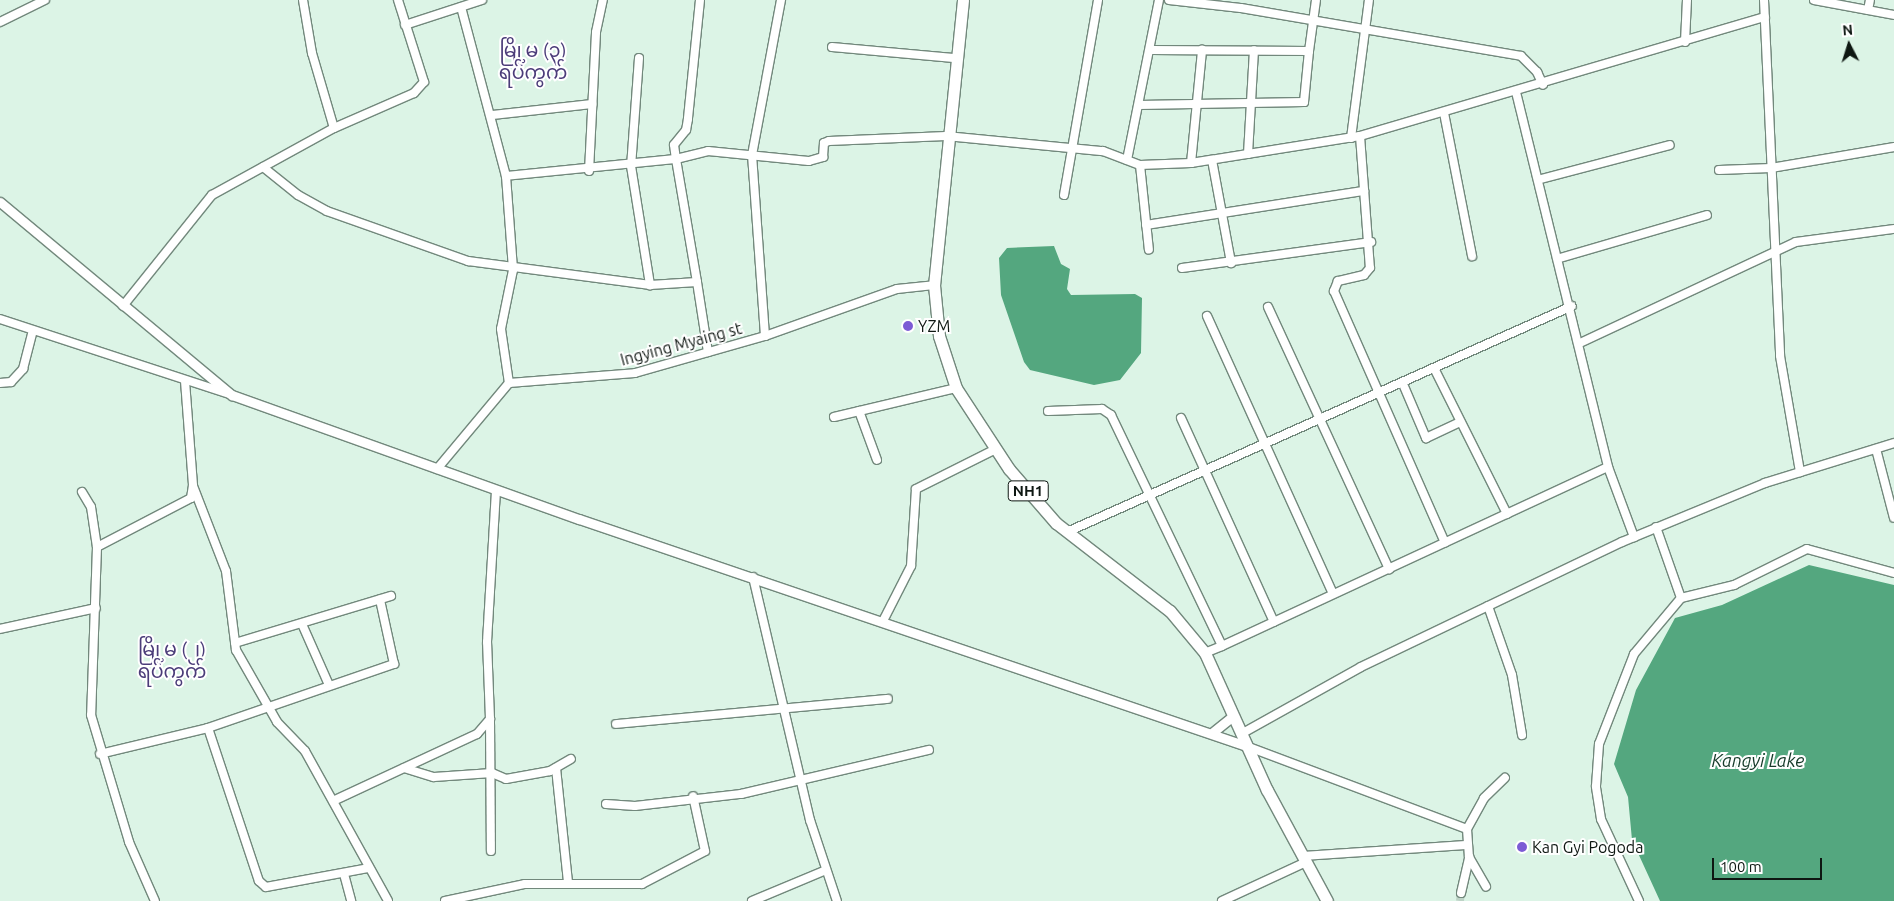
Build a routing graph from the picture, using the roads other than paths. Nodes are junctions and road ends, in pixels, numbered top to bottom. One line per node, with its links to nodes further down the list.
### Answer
1 (45, 0): 22 (street)
2 (303, 0): 42 (street)
3 (398, 0): 24 (street)
4 (482, 0): 18 (street)
5 (603, 0): 36 (street)
6 (700, 0): 51 (street)
7 (781, 0): 50 (street)
8 (963, 0): 33 (highway, NH1)
9 (1098, 0): 47 (street)
10 (1159, 0): 28 (street)
11 (1169, 0): 23 (street)
12 (1316, 0): 23 (street)
13 (1369, 0): 25 (street)
14 (1687, 0): 26 (street)
15 (1764, 0): 21 (street)
16 (1814, 0): 19 (street)
17 (1870, 0): 19 (street)
18 (461, 7): 24 (street); 41 (street)
19 (1868, 10): 20 (street)
20 (1894, 15)
21 (1765, 17): 26 (street); 58 (street)
22 (0, 22)
23 (1312, 22): 25 (street); 31 (street)
24 (406, 25): 42 (street)
25 (1364, 29): 34 (street); 45 (street)
26 (1685, 42): 34 (street)
27 (832, 47): 33 (street)
28 (1151, 50): 29 (street); 37 (street)
29 (1202, 50): 30 (street); 38 (street)
30 (1254, 50): 31 (street); 39 (street)
31 (1309, 51): 39 (street)
32 (639, 58): 56 (street)
33 (954, 58): 43 (highway, NH1)
34 (1543, 85): 35 (street)
35 (1516, 92): 40 (street); 62 (street)
36 (592, 104): 41 (street); 60 (street)
37 (1140, 105): 38 (street); 52 (street)
38 (1196, 105): 39 (street); 54 (street)
39 (1251, 105): 49 (street)
40 (1444, 113): 44 (street); 73 (street)
41 (492, 115): 61 (street)
42 (334, 128): 57 (street)
43 (946, 136): 47 (street); 50 (street); 80 (highway, NH1)
44 (1360, 136): 45 (street); 63 (street)
45 (1351, 138): 49 (street)
46 (1670, 144): 62 (street)
47 (1071, 146): 52 (street); 64 (street)
48 (1894, 147): 58 (street)
49 (1248, 154): 53 (street)
50 (752, 155): 51 (street); 87 (street)
51 (676, 159): 56 (street); 78 (street)
52 (1127, 160): 55 (street)
53 (1212, 160): 54 (street); 66 (street)
54 (1190, 163): 55 (street)
55 (1140, 165): 68 (street)
56 (631, 166): 60 (street); 79 (street)
57 (263, 167): 77 (street); 81 (street)
58 (1771, 168): 59 (street); 72 (street)
59 (1719, 170)
60 (589, 171): 61 (street)
61 (506, 176): 77 (street)
62 (1541, 179): 74 (street)
63 (1364, 191): 66 (street); 70 (street)
64 (1064, 195)
65 (0, 202): 81 (main road)
66 (1223, 213): 68 (street); 75 (street)
67 (1708, 214): 74 (street)
68 (1146, 225): 71 (street)
69 (1894, 229): 72 (street)
70 (1371, 242): 75 (street); 96 (street)
71 (1148, 250)
72 (1777, 252): 88 (street); 111 (street)
73 (1472, 256)
74 (1560, 258): 82 (street)
75 (1231, 263): 76 (street)
76 (1182, 268)
77 (513, 270): 79 (street); 93 (street)
78 (697, 282): 79 (street); 89 (street)
79 (650, 285)
80 (934, 285): 87 (street, Ingying Myaing st); 95 (highway, NH1)
81 (123, 306): 97 (main road)
82 (1572, 306): 88 (street); 90 (street)
83 (1268, 307): 102 (street)
84 (1207, 316): 105 (street)
85 (0, 319): 86 (street)
86 (33, 330): 91 (street); 92 (street)
87 (765, 336): 89 (street, Ingying Myaing st)
88 (1580, 343): 109 (street)
89 (708, 352): 93 (street, Ingying Myaing st)
90 (1435, 370): 94 (street); 103 (street)
91 (186, 380): 97 (street); 113 (street)
92 (0, 383)
93 (509, 383): 110 (street)
94 (1403, 384): 96 (street); 103 (street)
95 (956, 388): 99 (street); 106 (highway, NH1)
96 (1381, 393): 102 (street); 122 (street)
97 (232, 395): 110 (main road)
98 (1048, 410): 116 (street)
99 (859, 411): 100 (street); 108 (street)
100 (834, 417)
101 (1182, 418): 112 (street)
102 (1322, 420): 105 (street); 124 (street)
103 (1460, 422): 117 (street)
104 (1894, 443): 107 (street)
105 (1265, 445): 112 (street); 127 (street)
106 (996, 449): 120 (highway, NH1); 133 (street)
107 (1876, 449): 111 (street); 118 (street)
108 (878, 460)
109 (1608, 467): 117 (street); 121 (street)
110 (436, 469): 114 (main road)
111 (1800, 472): 119 (street)
112 (1206, 473): 116 (street); 134 (street)
113 (193, 486): 123 (street); 137 (street)
114 (496, 490): 126 (main road); 145 (street)
115 (82, 492): 123 (street)
116 (1150, 497): 120 (street); 138 (street)
117 (1506, 514): 122 (street)
118 (1894, 518)
119 (1656, 527): 121 (street); 129 (street)
120 (1067, 532): 139 (highway, NH1)
121 (1634, 537): 131 (street)
122 (1445, 542): 124 (street)
123 (97, 548): 132 (street)
124 (1389, 569): 127 (street)
125 (1894, 573): 129 (street)
126 (753, 578): 133 (main road); 143 (street)
127 (1334, 594): 134 (street)
128 (391, 596): 130 (street)
129 (1681, 598): 182 (street)
130 (380, 600): 135 (street); 140 (street)
131 (1488, 606): 149 (street); 150 (street)
132 (96, 608): 136 (street); 153 (street)
133 (883, 621): 148 (main road)
134 (1274, 622): 138 (street)
135 (302, 624): 137 (street); 140 (street)
136 (0, 628)
137 (235, 643): 142 (street)
138 (1222, 646): 139 (street)
139 (1206, 653): 144 (highway, NH1)
140 (329, 685): 142 (street)
141 (888, 699): 143 (street)
142 (269, 707): 147 (street); 161 (street)
143 (784, 708): 146 (street); 158 (street)
144 (1233, 716): 148 (main road); 149 (highway, NH1)
145 (490, 719): 155 (street); 157 (street)
146 (616, 724)
147 (208, 728): 153 (street); 170 (street)
148 (1213, 732): 151 (main road)
149 (1241, 734): 151 (highway, NH1)
150 (1522, 735)
151 (1246, 746): 163 (street); 167 (highway, NH1)
152 (929, 750): 158 (street)
153 (100, 754): 174 (street)
154 (571, 759): 156 (street)
155 (404, 768): 157 (street); 161 (street)
156 (556, 768): 157 (street); 171 (street)
157 (492, 773): 165 (street)
158 (801, 778): 160 (street); 169 (street)
159 (1505, 778): 163 (street)
160 (693, 796): 162 (street); 171 (street)
161 (333, 801): 168 (street)
162 (606, 804)
163 (1467, 829): 164 (street)
164 (1466, 845): 166 (street); 167 (street)
165 (491, 850)
166 (1469, 857): 172 (street); 173 (street)
167 (1304, 859): 180 (street); 181 (highway, NH1)
168 (369, 868): 170 (street); 176 (street)
169 (826, 870): 178 (street); 179 (street)
170 (344, 874): 175 (street)
171 (568, 883): 177 (street)
172 (1486, 887)
173 (1461, 893)
174 (155, 901)
175 (351, 901)
176 (388, 901)
177 (445, 901)
178 (752, 901)
179 (836, 901)
180 (1222, 901)
181 (1327, 901)
182 (1639, 901)

